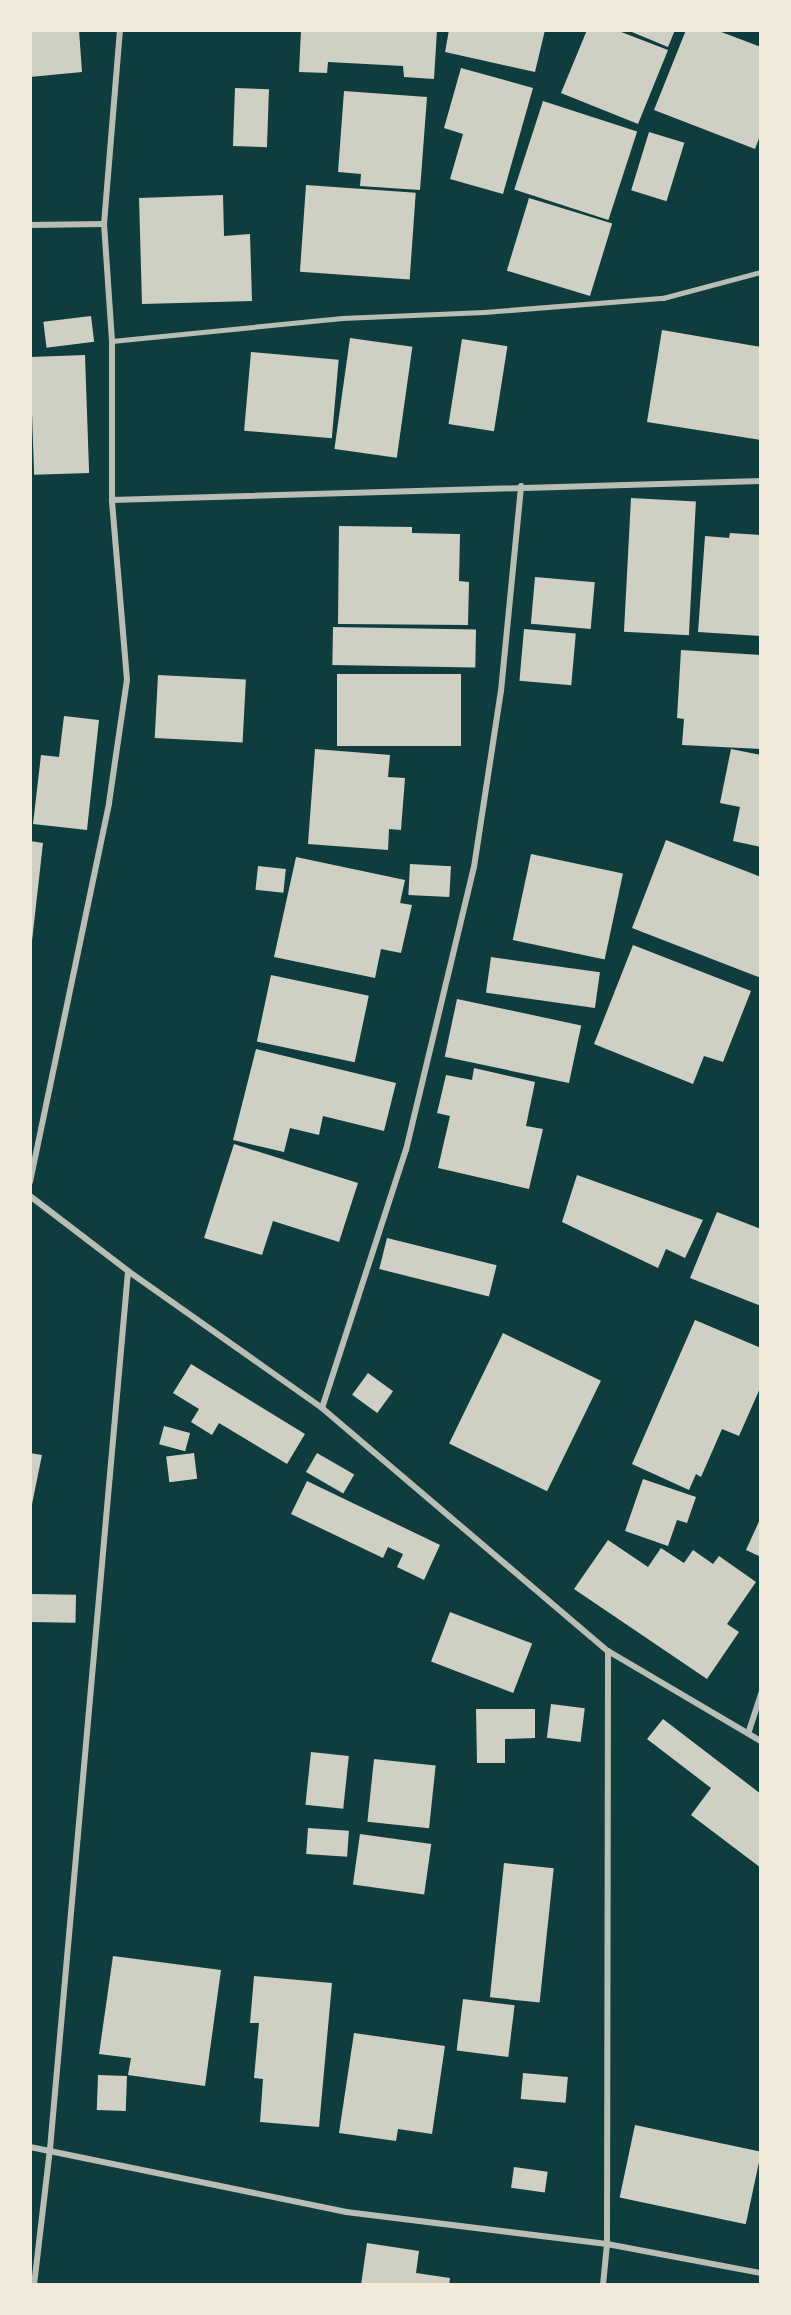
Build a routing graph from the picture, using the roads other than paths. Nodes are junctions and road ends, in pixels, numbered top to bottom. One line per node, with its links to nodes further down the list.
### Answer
1 (120, 30): 2 (street)
2 (104, 224): 3 (street); 5 (street)
3 (30, 225)
4 (761, 272): 5 (lane)
5 (112, 341): 8 (street)
6 (761, 481): 7 (street)
7 (521, 486): 8 (street); 12 (street)
8 (112, 500): 9 (street)
9 (30, 1182)
10 (30, 1196): 11 (street)
11 (128, 1271): 12 (street); 18 (street)
12 (322, 1408): 13 (street)
13 (608, 1651): 15 (street); 19 (street)
14 (761, 1693): 15 (street)
15 (749, 1731): 16 (street)
16 (761, 1742)
17 (30, 2147): 18 (street)
18 (50, 2149): 19 (street); 21 (street)
19 (608, 2244): 20 (street); 22 (street)
20 (761, 2273)
21 (34, 2285)
22 (603, 2285)

